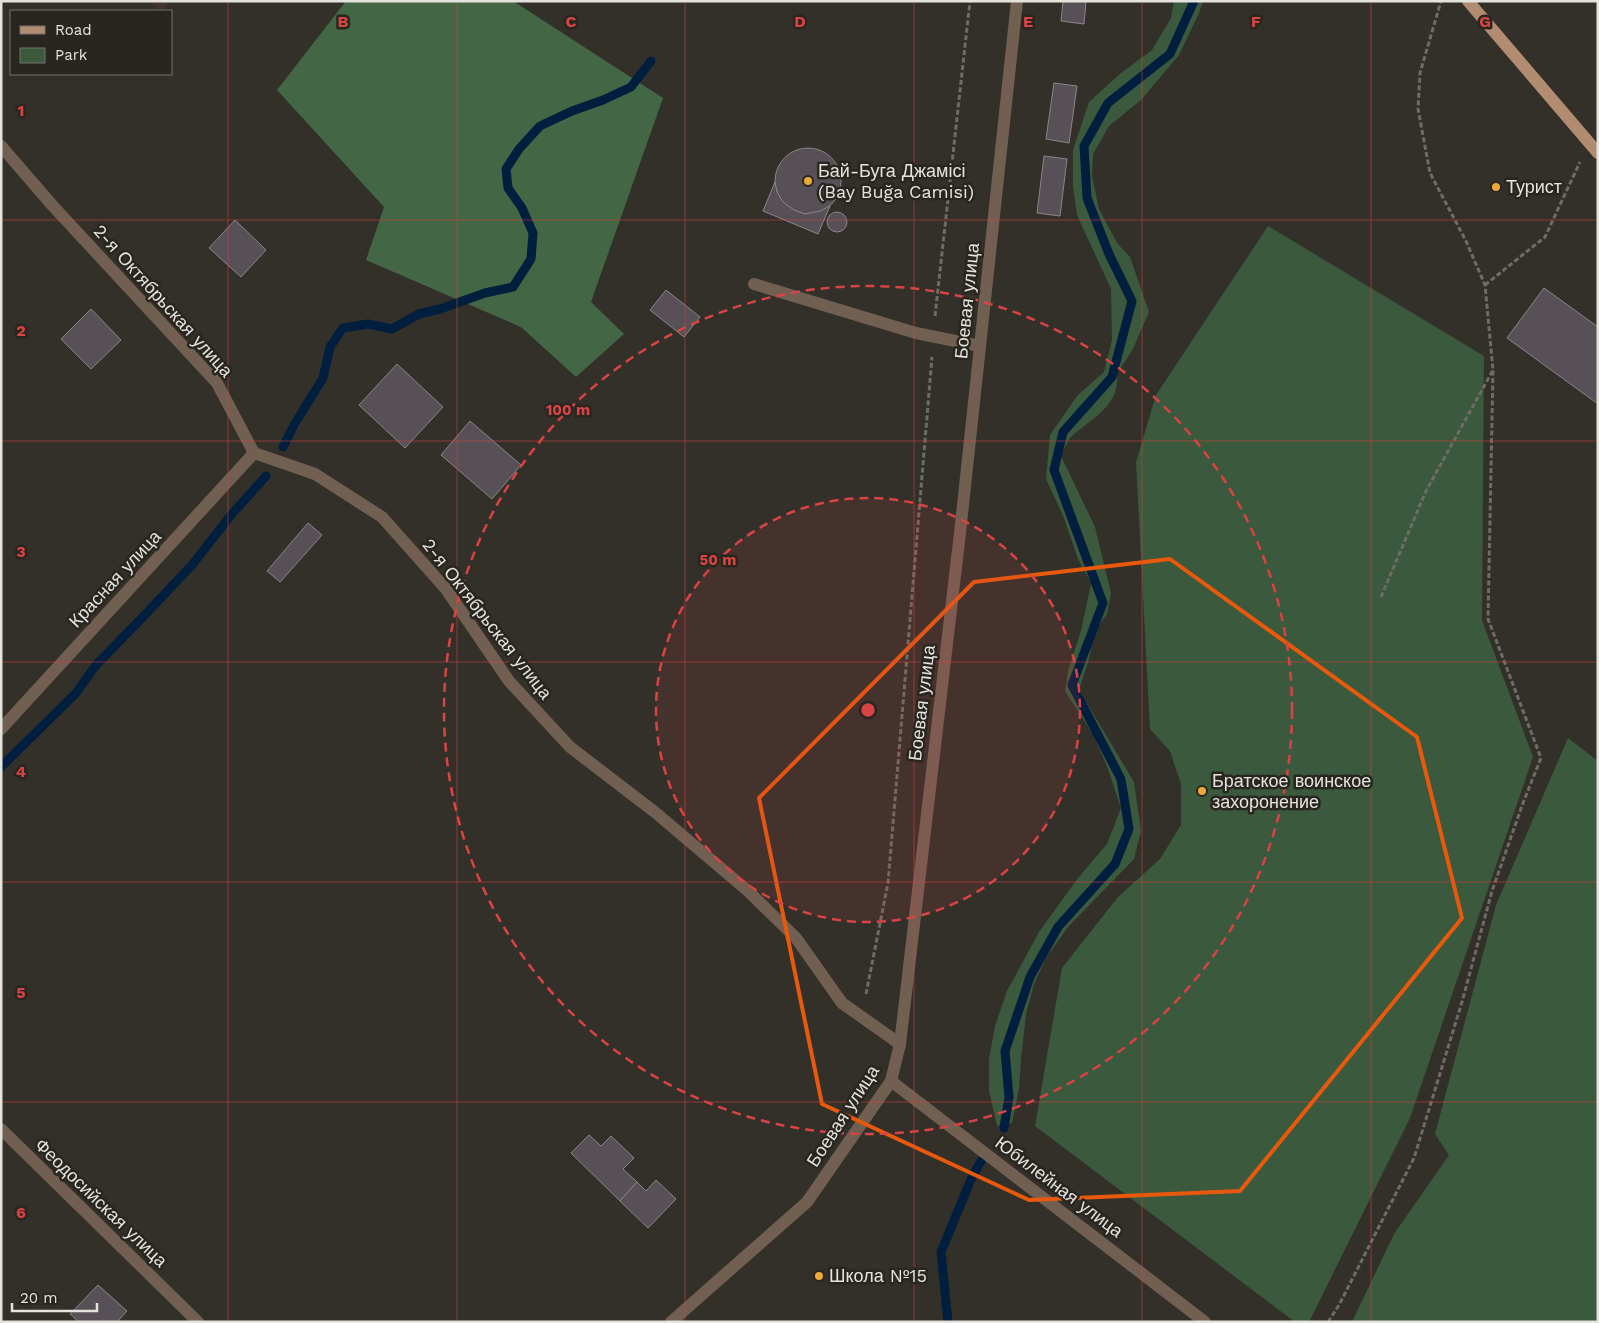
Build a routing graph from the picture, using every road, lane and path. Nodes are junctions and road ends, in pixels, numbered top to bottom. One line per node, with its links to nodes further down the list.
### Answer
1 (970, 1): 10 (path)
2 (1017, 1): 11 (street, Боевая улица)
3 (1441, 1): 9 (path)
4 (1468, 1): 5 (main road)
5 (1589, 143): 7 (main road); 9 (path)
6 (1, 146): 13 (street, 2-я Октябрьская улица)
7 (1598, 153)
8 (754, 284): 10 (street)
9 (1485, 285): 12 (path)
10 (933, 337): 11 (street); 16 (path)
11 (980, 346): 17 (street, Боевая улица)
12 (1493, 370): 14 (path); 23 (path)
13 (254, 453): 15 (street, Красная улица); 16 (street, 2-я Октябрьская улица)
14 (1381, 597)
15 (1, 729)
16 (862, 1016): 17 (street, 2-я Октябрьская улица)
17 (900, 1044): 18 (street, Боевая улица)
18 (891, 1081): 21 (street, Боевая улица); 22 (street, Юбилейная улица)
19 (1, 1129): 20 (street, Феодосийская улица)
20 (198, 1322)
21 (671, 1322)
22 (1205, 1322)
23 (1328, 1322)

